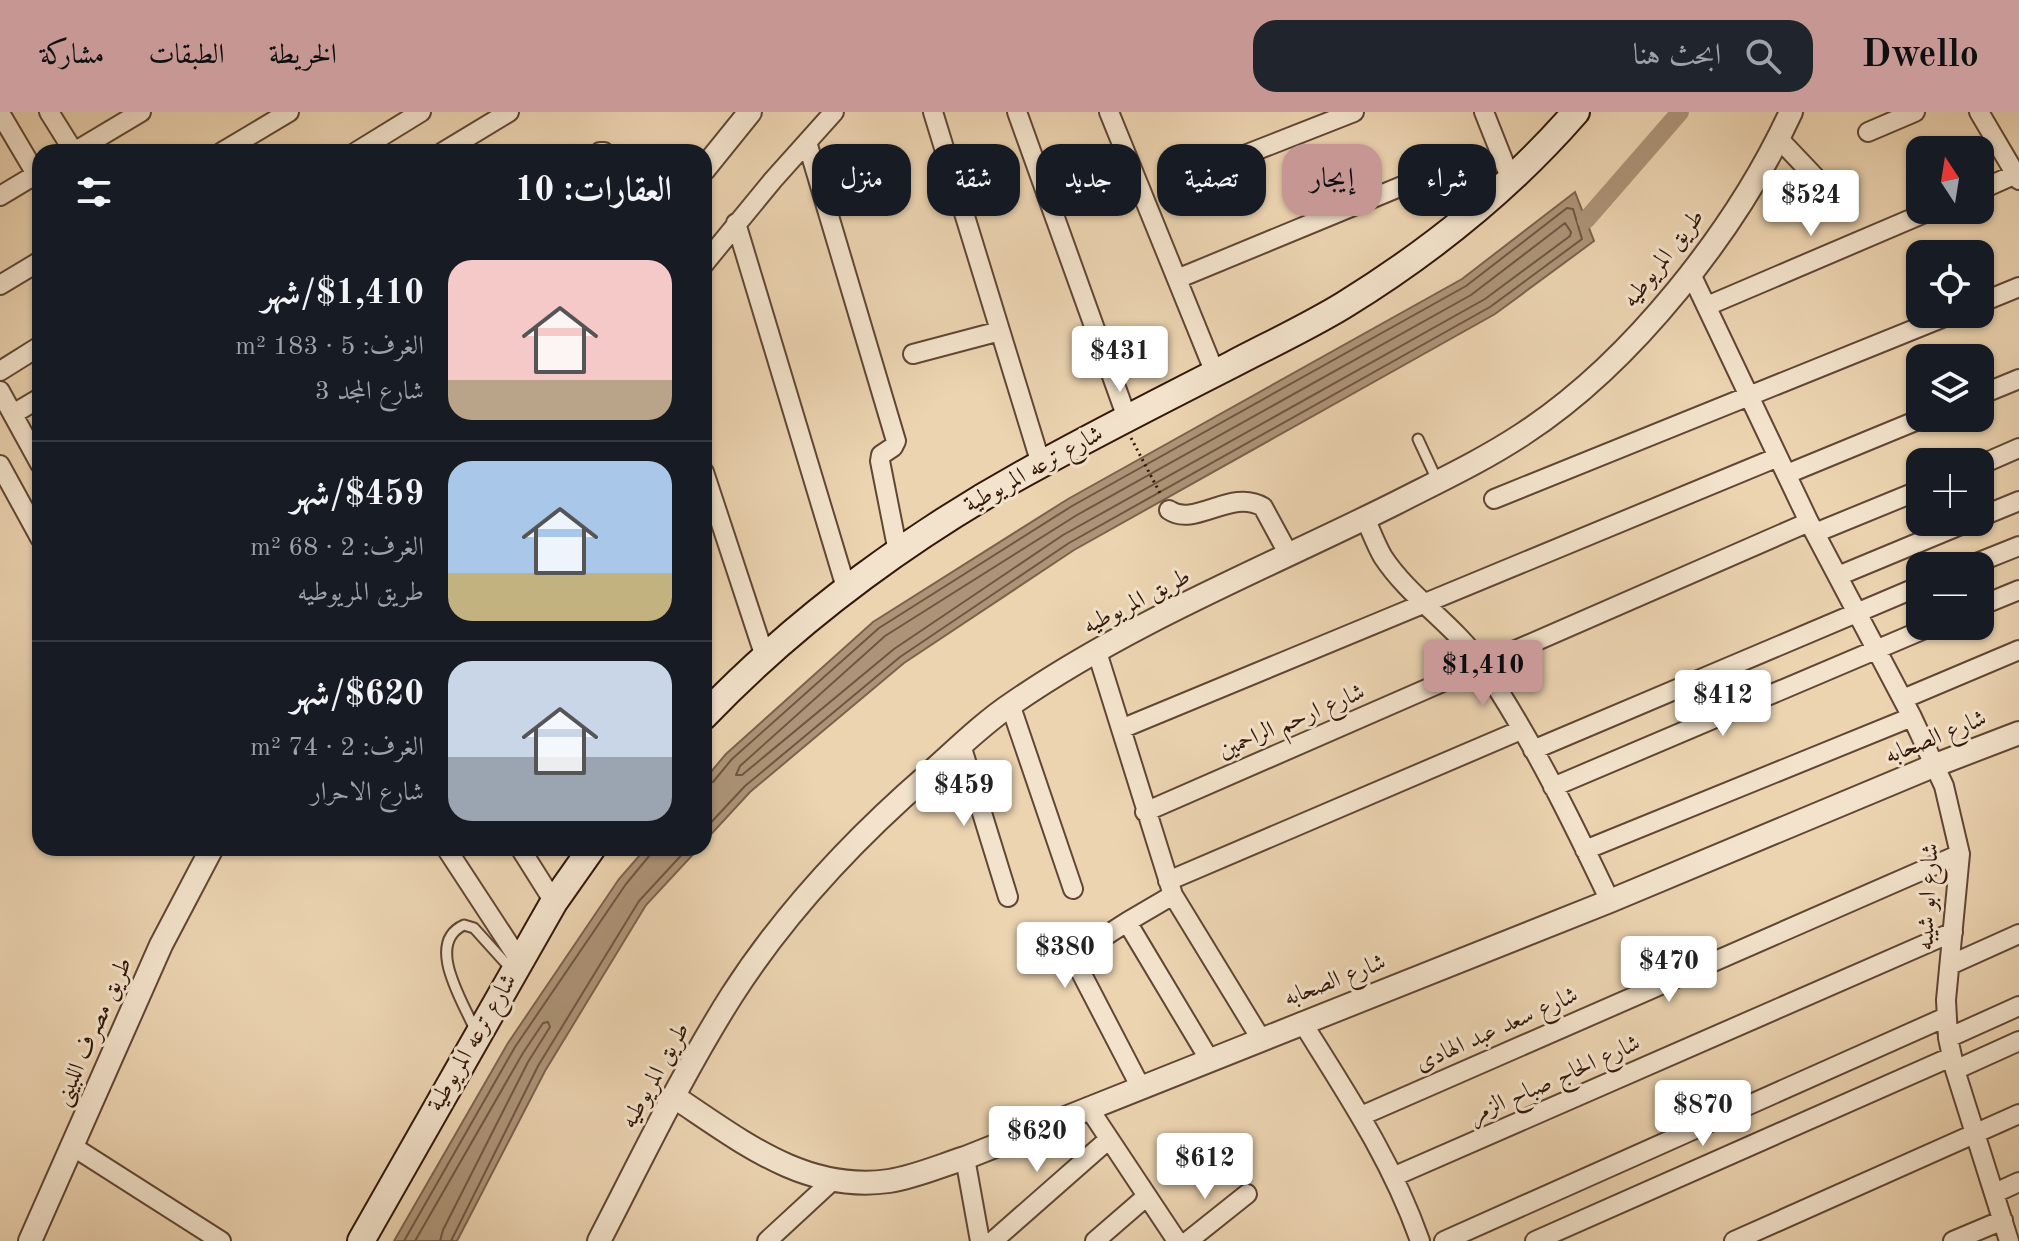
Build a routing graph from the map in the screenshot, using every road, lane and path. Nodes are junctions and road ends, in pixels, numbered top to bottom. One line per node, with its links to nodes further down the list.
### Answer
1 (49, 112): 22 (street)
2 (141, 112): 18 (street)
3 (289, 112): 24 (street)
4 (421, 112): 25 (street)
5 (509, 112): 26 (street)
6 (750, 112): 28 (street)
7 (834, 112): 21 (street)
8 (933, 112): 48 (street)
9 (1017, 112): 59 (street)
10 (1109, 112): 42 (street)
11 (1354, 112): 27 (street)
12 (1484, 112): 33 (street)
13 (1576, 112): 33 (main road, شارع ترعه المريوطية)
14 (1791, 112): 20 (street, طريق المريوطيه)
15 (1915, 112): 19 (street)
16 (1979, 112): 31 (street)
17 (0, 113): 29 (street)
18 (120, 117): 23 (street)
19 (1868, 132)
20 (1779, 139): 32 (street); 41 (street, طريق المريوطيه)
21 (807, 142): 38 (street); 82 (street)
22 (69, 144)
23 (85, 144)
24 (235, 144)
25 (369, 144)
26 (456, 144)
27 (1266, 147)
28 (712, 159)
29 (32, 164)
30 (32, 177): 36 (street)
31 (2018, 177): 34 (street)
32 (1816, 178)
33 (1511, 180): 52 (main road, شارع ترعه المريوطية)
34 (1994, 185)
35 (1398, 188): 42 (street)
36 (0, 196)
37 (1906, 221): 46 (street)
38 (736, 223): 39 (street); 87 (street)
39 (712, 254)
40 (32, 266): 43 (street)
41 (1690, 272): 46 (street, شارع ابو شيبه); 70 (street, طريق المريوطيه)
42 (1177, 279): 52 (street)
43 (0, 285)
44 (2019, 287): 45 (street)
45 (1994, 297)
46 (1707, 306): 56 (street, شارع ابو شيبه)
47 (1917, 328): 56 (street)
48 (1000, 331): 50 (street); 67 (street)
49 (32, 351): 51 (street)
50 (913, 354)
51 (0, 371)
52 (1215, 373): 59 (main road, شارع ترعه المريوطية)
53 (2019, 379): 54 (street)
54 (1994, 389)
55 (0, 391): 58 (street)
56 (1751, 395): 65 (street, شارع ابو شيبه); 73 (street)
57 (32, 402): 58 (street)
58 (8, 412): 63 (street)
59 (1127, 418): 67 (main road, شارع ترعه المريوطية)
60 (1906, 425): 69 (street)
61 (1418, 439): 70 (lane)
62 (2019, 448): 66 (street)
63 (32, 451)
64 (1140, 454): 75 (path)
65 (1778, 457): 69 (street, شارع ابو شيبه); 90 (street)
66 (1994, 459)
67 (1041, 464): 82 (main road, شارع ترعه المريوطية)
68 (0, 465): 78 (street)
69 (1787, 474): 79 (street, شارع ابو شيبه)
70 (1438, 482): 77 (street, طريق المريوطيه)
71 (1906, 495): 79 (street, شارع ارحم الراحمين)
72 (712, 496): 96 (street)
73 (1494, 499)
74 (2019, 501): 76 (street)
75 (1169, 510): 83 (street)
76 (1994, 511)
77 (1365, 518): 83 (street, طريق المريوطيه); 90 (street)
78 (32, 523)
79 (1812, 528): 85 (street, شارع ابو شيبه); 97 (street, شارع ارحم الراحمين)
80 (1934, 536): 85 (street)
81 (2019, 546): 84 (street)
82 (898, 552): 87 (main road, شارع ترعه المريوطية)
83 (1289, 555): 95 (street, طريق المريوطيه)
84 (1994, 556)
85 (1838, 576): 91 (street, شارع ابو شيبه)
86 (2019, 590): 89 (street)
87 (847, 591): 96 (main road, شارع ترعه المريوطية)
88 (1906, 591): 91 (street)
89 (1994, 600)
90 (1426, 604): 97 (street); 102 (street)
91 (1856, 611): 93 (street, شارع ابو شيبه); 106 (street)
92 (1906, 637): 93 (street)
93 (1876, 649): 98 (street, شارع ابو شيبه); 108 (street)
94 (2019, 650): 98 (street)
95 (1097, 652): 99 (street, طريق المريوطيه); 102 (street)
96 (765, 657): 100 (main road, شارع ترعه المريوطية)
97 (1482, 665): 103 (street); 109 (street, شارع ارحم الراحمين)
98 (1903, 699): 101 (street, شارع ابو شيبه)
99 (1010, 704): 105 (street, طريق المريوطيه); 117 (street)
100 (712, 708)
101 (1912, 717): 107 (street, شارع ابو شيبه); 110 (street)
102 (1121, 729): 109 (street)
103 (1521, 730): 106 (street); 116 (street)
104 (2019, 733): 107 (street, شارع الصحابه)
105 (961, 745): 118 (street); 135 (street, طريق المريوطيه)
106 (1533, 750): 108 (street)
107 (1933, 766): 111 (street, شارع ابو شيبه); 119 (street, شارع الصحابه)
108 (1553, 787): 110 (street)
109 (1145, 812): 116 (street)
110 (1585, 850): 119 (street)
111 (1960, 854): 122 (street, شارع ابو شيبه); 138 (street, شارع سعد عبد الهادى)
112 (208, 856): 141 (street, طريق مصرف اللبينى)
113 (451, 856): 125 (street)
114 (525, 856): 120 (street)
115 (586, 856): 120 (main road, شارع ترعه المريوطية)
116 (1171, 888): 121 (street); 130 (street)
117 (1073, 889)
118 (1008, 897)
119 (1610, 901): 128 (street, شارع الصحابه)
120 (554, 902): 125 (main road, شارع ترعه المريوطية)
121 (1127, 922): 133 (street); 134 (street)
122 (1953, 932): 124 (street, شارع ابو شيبه); 143 (street, شارع الحاج صباح الزمر)
123 (2019, 934): 124 (street)
124 (1950, 965): 127 (street, شارع ابو شيبه)
125 (516, 966): 129 (main road, شارع ترعه المريوطية); 129 (lane)
126 (2019, 1006): 132 (street)
127 (1946, 1017): 132 (street, شارع ابو شيبه); 162 (street)
128 (1302, 1022): 130 (street, شارع الصحابه); 138 (street)
129 (478, 1035): 153 (main road, شارع ترعه المريوطية)
130 (1261, 1039): 133 (street, شارع الصحابه)
131 (2019, 1041): 132 (street)
132 (1951, 1055): 139 (street, شارع ابو شيبه); 163 (street)
133 (1209, 1059): 134 (street, شارع الصحابه)
134 (1140, 1086): 136 (street, شارع الصحابه)
135 (673, 1096): 144 (street, شارع الصحابه); 154 (street, طريق المريوطيه)
136 (1088, 1107): 140 (street); 142 (street, شارع الصحابه)
137 (2019, 1114): 139 (street)
138 (1361, 1116): 143 (street)
139 (1975, 1134): 146 (street, شارع ابو شيبه); 164 (street)
140 (1109, 1139): 148 (street); 157 (street)
141 (72, 1146): 151 (street, طريق مصرف اللبينى); 152 (street)
142 (965, 1158): 144 (street, شارع الصحابه); 156 (street)
143 (1395, 1176): 161 (street)
144 (832, 1181): 155 (street)
145 (2019, 1182): 146 (street)
146 (1995, 1193): 149 (street, شارع ابو شيبه)
147 (1247, 1194): 160 (street)
148 (1147, 1196): 158 (street); 159 (street)
149 (2003, 1220): 150 (street, شارع ابو شيبه); 165 (street)
150 (2012, 1238)
151 (30, 1241)
152 (221, 1241)
153 (361, 1241)
154 (599, 1241)
155 (767, 1241)
156 (980, 1241)
157 (993, 1241)
158 (1095, 1241)
159 (1177, 1241)
160 (1188, 1241)
161 (1420, 1241)
162 (1444, 1241)
163 (1535, 1241)
164 (1734, 1241)
165 (1953, 1241)

